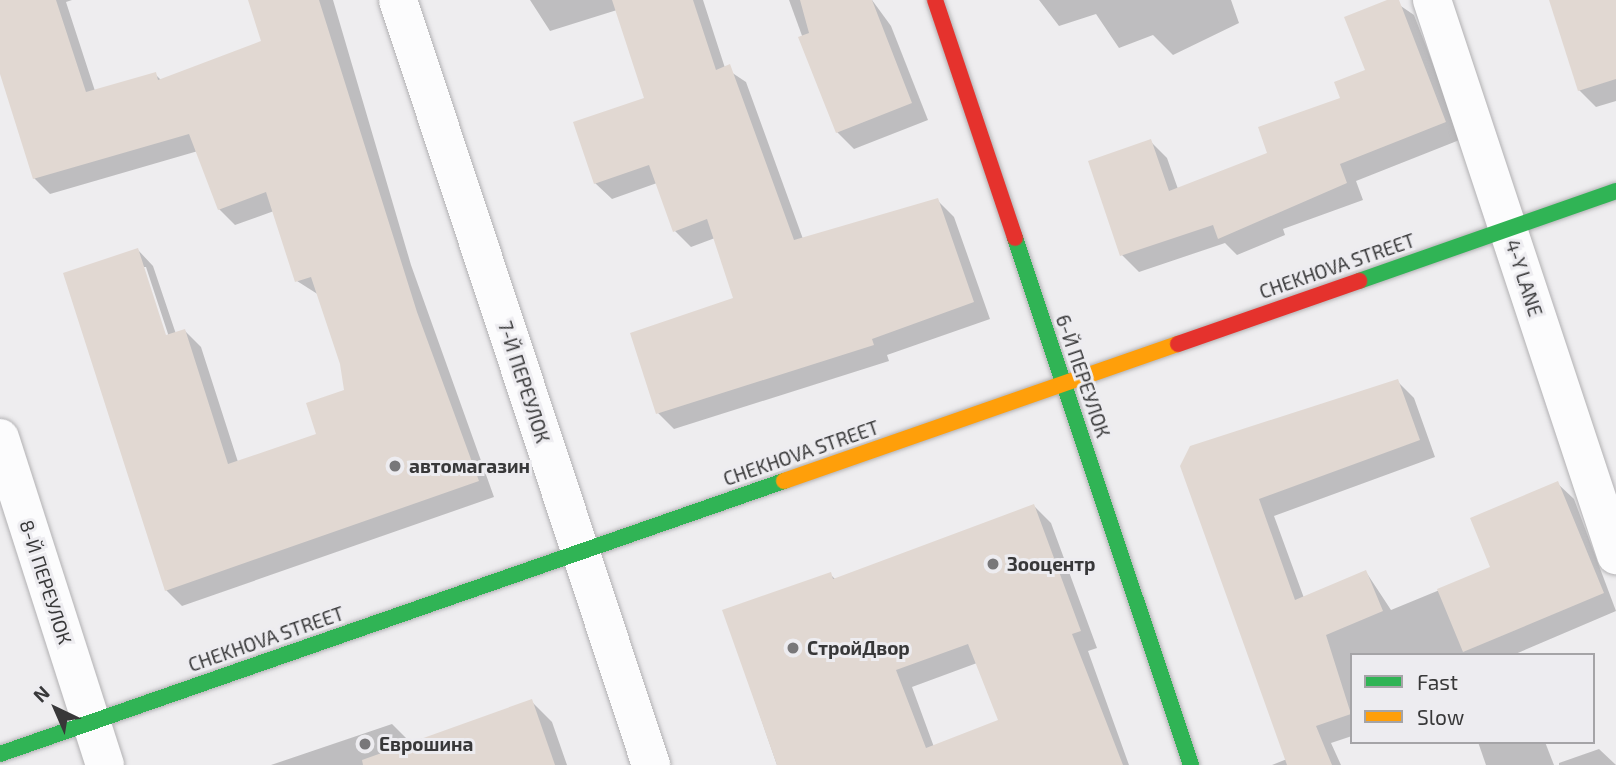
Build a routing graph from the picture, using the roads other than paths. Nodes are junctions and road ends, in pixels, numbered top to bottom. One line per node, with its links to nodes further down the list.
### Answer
1 (398, 0): 8 (street, 7-Й ПЕРЕУЛОК)
2 (935, 0): 6 (main road, 6-Й ПЕРЕУЛОК)
3 (1432, 0): 5 (street, 4-Y LANE)
4 (1616, 191): 5 (main road, CHEKHOVA STREET)
5 (1508, 228): 6 (main road, CHEKHOVA STREET); 9 (street, 4-Y LANE)
6 (1063, 384): 8 (main road, CHEKHOVA STREET); 14 (main road, 6-Й ПЕРЕУЛОК)
7 (0, 438): 10 (street, 8-Й ПЕРЕУЛОК)
8 (580, 552): 10 (main road, CHEKHOVA STREET); 13 (street, 7-Й ПЕРЕУЛОК)
9 (1616, 555)
10 (91, 722): 11 (main road, CHEKHOVA STREET); 12 (street, 8-Й ПЕРЕУЛОК)
11 (0, 754)
12 (105, 765)
13 (651, 765)
14 (1191, 765)

